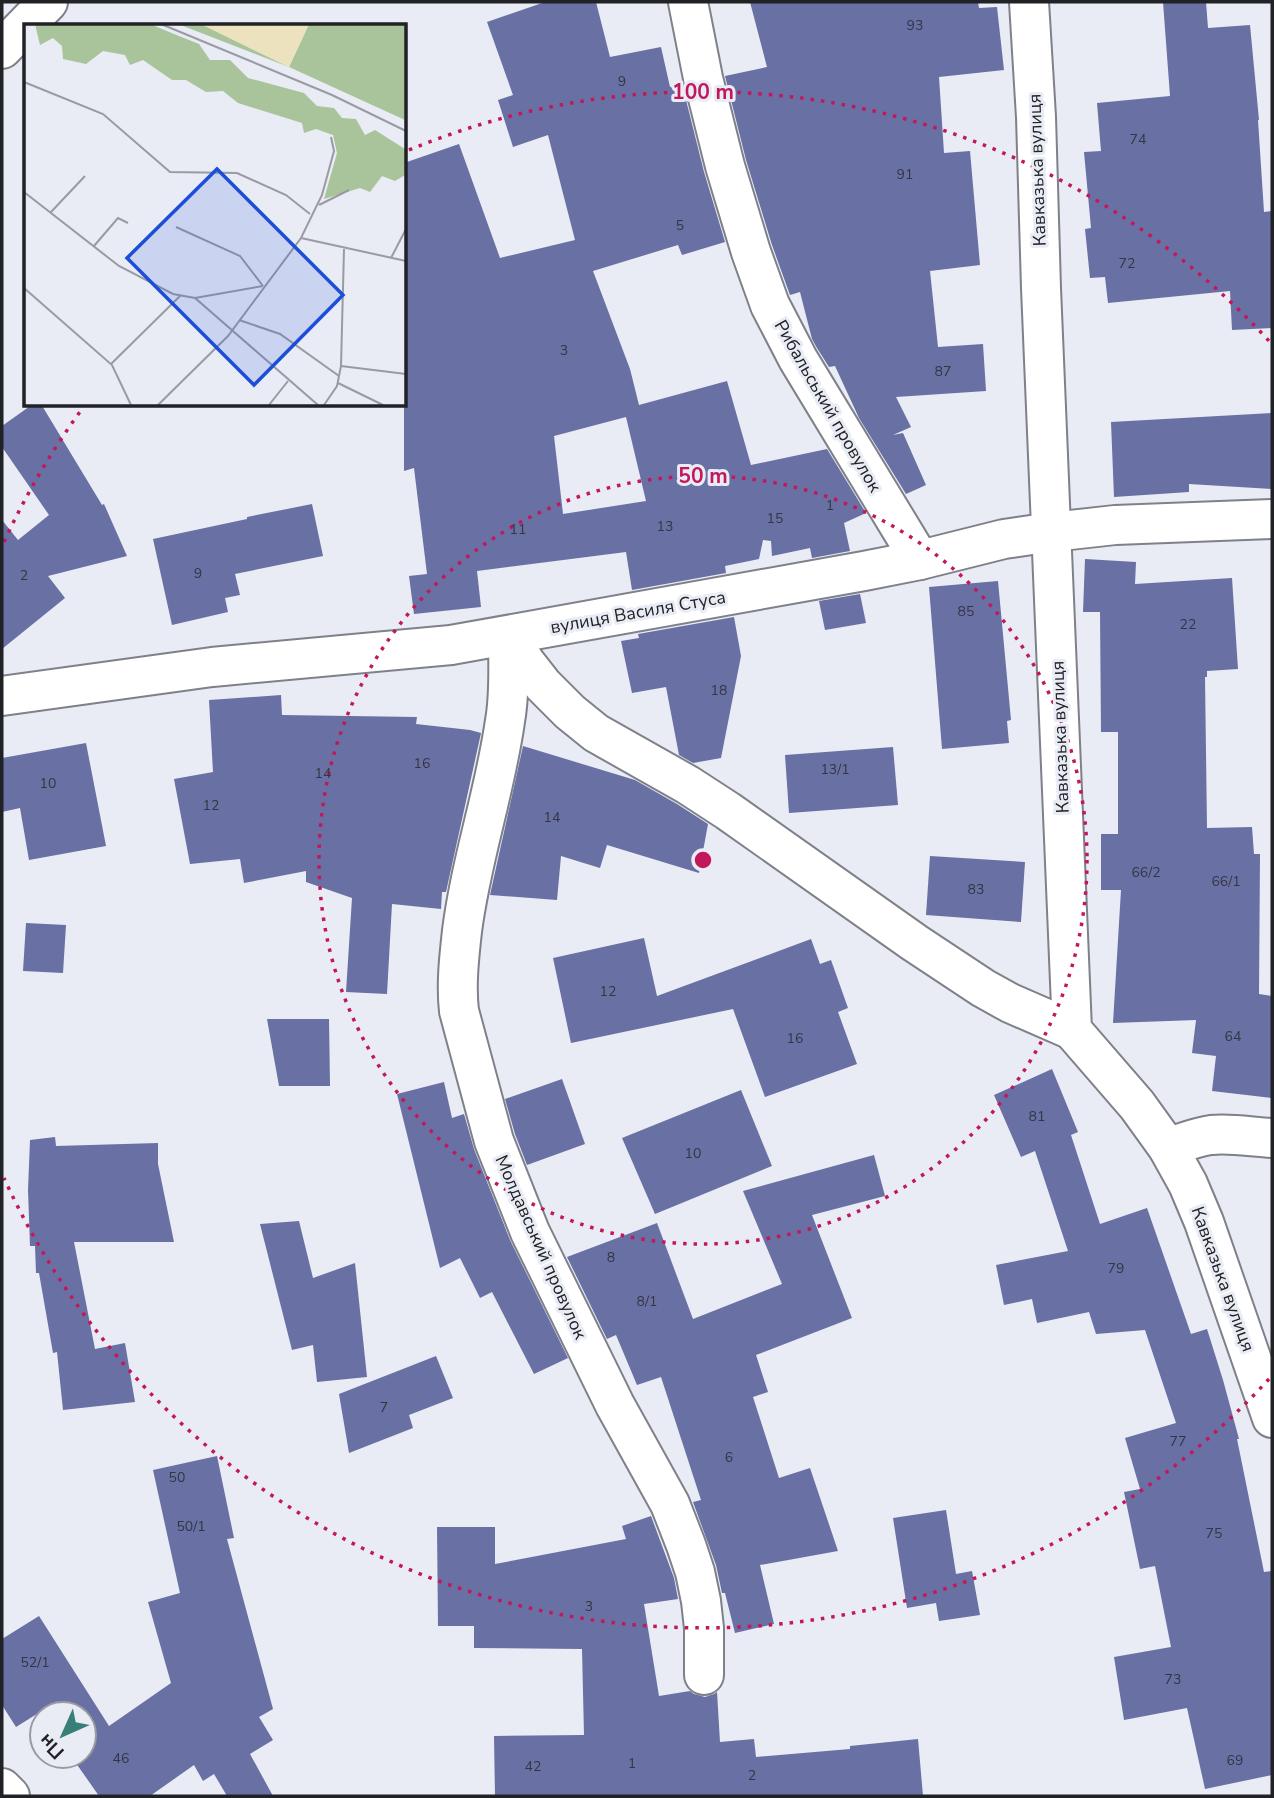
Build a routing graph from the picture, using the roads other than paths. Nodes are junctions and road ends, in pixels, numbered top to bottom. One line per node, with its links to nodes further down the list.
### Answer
1 (48, 2): 4 (street)
2 (688, 2): 9 (street, Рибальський провулок)
3 (1029, 2): 8 (street, Кавказька вулиця)
4 (26, 24)
5 (24, 27): 6 (street)
6 (2, 49)
7 (1272, 519): 8 (street, вулиця Василя Стуса)
8 (1052, 532): 9 (street, вулиця Василя Стуса); 12 (street, Кавказька вулиця)
9 (920, 560): 10 (street, вулиця Василя Стуса)
10 (508, 636): 11 (street, вулиця Василя Стуса); 12 (street); 16 (street, Молдавський провулок)
11 (2, 696)
12 (1072, 1030): 14 (street, Кавказька вулиця)
13 (1272, 1138): 14 (street)
14 (1168, 1148): 15 (street, Кавказька вулиця)
15 (1272, 1418)
16 (704, 1675)
17 (2, 1788): 18 (street)
18 (10, 1796)

